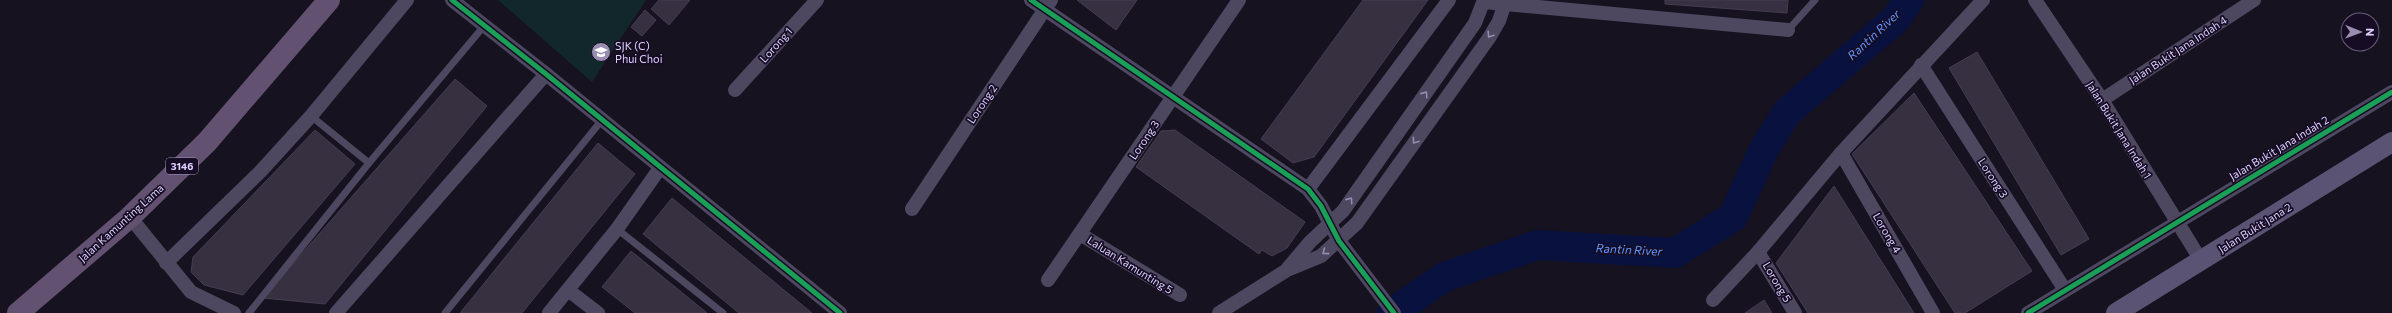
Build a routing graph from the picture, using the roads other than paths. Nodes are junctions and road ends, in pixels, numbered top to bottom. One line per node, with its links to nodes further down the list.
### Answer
1 (329, 0): 31 (main road, Jalan Kamunting Lama / 3146)
2 (407, 0): 23 (street)
3 (452, 0): 15 (street)
4 (817, 0): 19 (street, Lorong 1)
5 (1031, 0): 14 (street)
6 (1239, 0): 21 (street, Lorong 3)
7 (1449, 0): 29 (street)
8 (1816, 0): 16 (lane)
9 (1983, 0): 17 (street)
10 (2035, 0): 22 (street, Jalan Bukit Jana Indah 1)
11 (2254, 0): 22 (street, Jalan Bukit Jana Indah 4)
12 (1484, 1): 13 (street); 33 (street, one-way to 12)
13 (1505, 2): 16 (street); 36 (street, one-way to 36)
14 (1048, 5): 21 (street); 30 (street, Lorong 2)
15 (484, 26): 18 (street); 27 (lane)
16 (1788, 30)
17 (1921, 65): 26 (street); 43 (street, Lorong 3)
18 (546, 74): 24 (street); 49 (street)
19 (735, 90)
20 (2392, 92): 32 (street, Jalan Bukit Jana Indah 2)
21 (1173, 97): 29 (street); 35 (street, Lorong 3)
22 (2102, 100): 32 (street, Jalan Bukit Jana Indah 1)
23 (311, 116): 27 (lane); 39 (street)
24 (602, 120): 28 (street); 50 (lane)
25 (2392, 142): 38 (street, Jalan Bukit Jana 2)
26 (1841, 153): 37 (street); 58 (street, Lorong 4)
27 (369, 163): 48 (lane)
28 (660, 168): 34 (street); 54 (street)
29 (1308, 189): 33 (street)
30 (912, 209)
31 (130, 217): 39 (street); 46 (main road, Jalan Kamunting Lama / 3146)
32 (2176, 222): 38 (street, Jalan Bukit Jana Indah 1); 43 (street, Jalan Bukit Jana Indah 2)
33 (1330, 224): 36 (street); 40 (street)
34 (616, 229): 42 (street); 53 (lane)
35 (1080, 234): 41 (street, Lorong 3); 44 (street, Laluan Kamunting 5)
36 (1339, 241): 40 (street, one-way to 40); 56 (street)
37 (1758, 252): 45 (street); 57 (street, Lorong 5)
38 (2202, 262): 60 (street, Jalan Bukit Jana 2)
39 (166, 263): 47 (street)
40 (1287, 270): 55 (street)
41 (1048, 280)
42 (568, 290): 51 (street); 52 (street)
43 (2065, 290): 59 (street, Jalan Bukit Jana Indah 2)
44 (1180, 296)
45 (1713, 300)
46 (26, 310)
47 (234, 313)
48 (248, 313)
49 (336, 313)
50 (445, 313)
51 (549, 313)
52 (598, 313)
53 (723, 313)
54 (840, 313)
55 (1219, 313)
56 (1394, 313)
57 (1795, 313)
58 (1933, 313)
59 (2028, 313)
60 (2116, 313)

